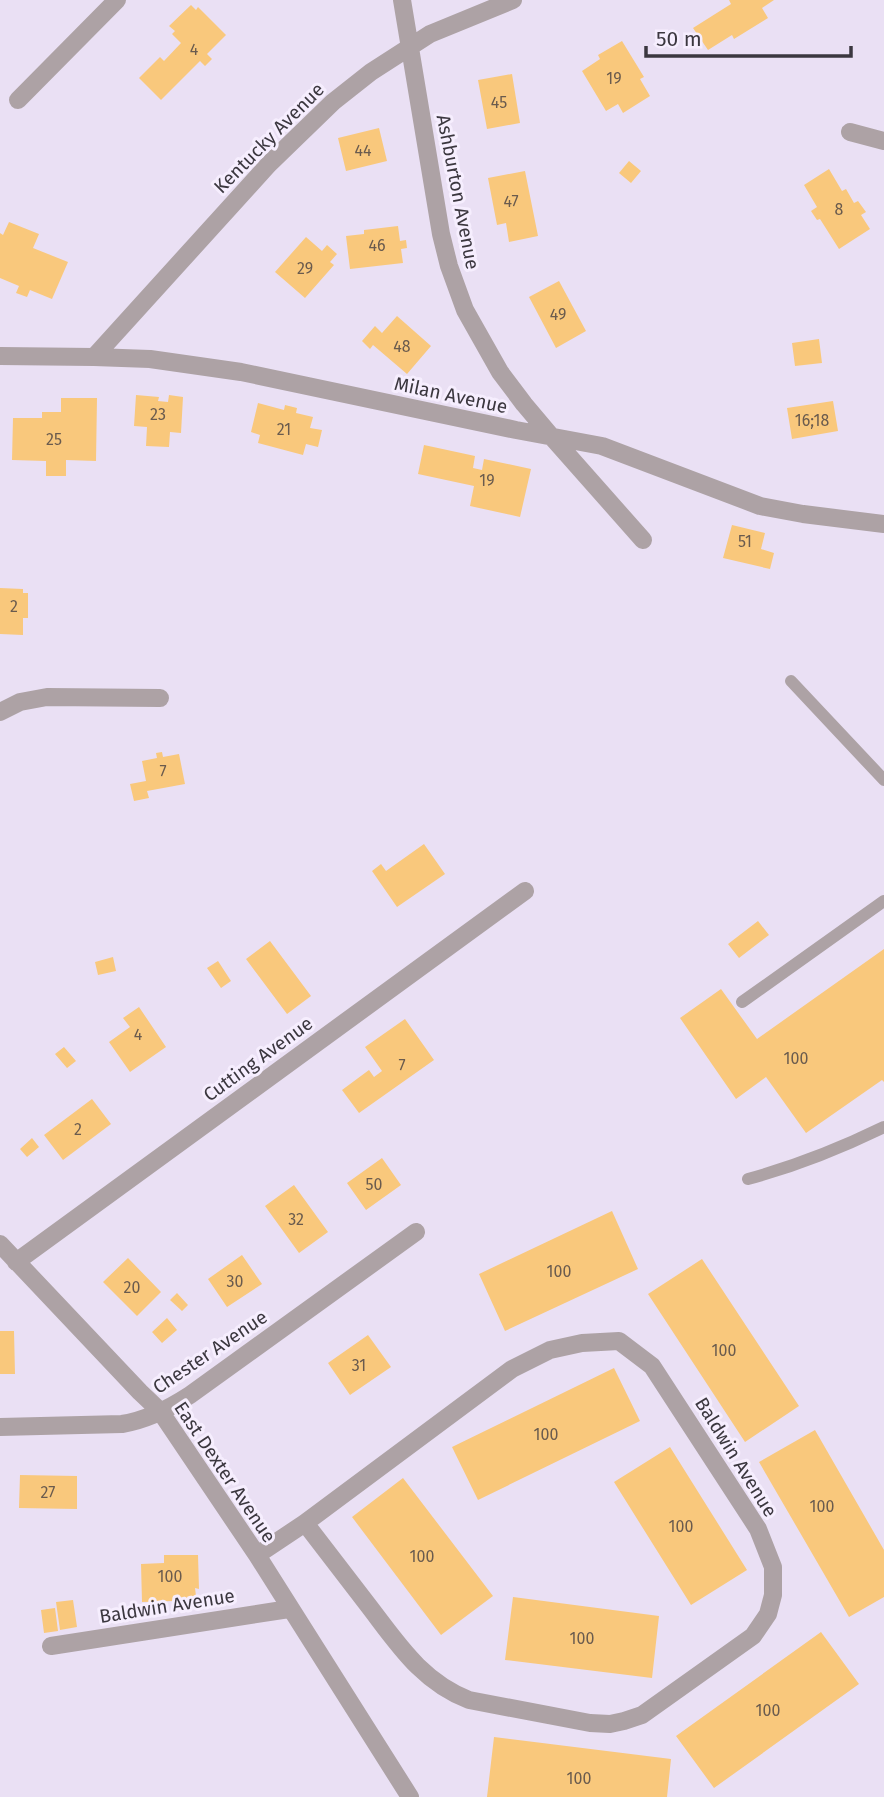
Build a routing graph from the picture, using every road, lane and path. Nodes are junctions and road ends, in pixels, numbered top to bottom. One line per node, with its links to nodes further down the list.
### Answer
1 (117, 0): 5 (street)
2 (402, 0): 4 (street, Ashburton Avenue)
3 (513, 0): 4 (street, Kentucky Avenue)
4 (410, 46): 9 (street, Kentucky Avenue); 10 (street, Ashburton Avenue)
5 (18, 100)
6 (850, 132): 7 (street)
7 (884, 141)
8 (0, 356): 9 (street, Milan Avenue)
9 (94, 357): 10 (street, Milan Avenue)
10 (551, 436): 11 (street, Milan Avenue); 12 (street, Ashburton Avenue)
11 (884, 524)
12 (643, 540)
13 (791, 681): 16 (lane)
14 (160, 698): 15 (street)
15 (1, 710)
16 (884, 780)
17 (525, 891): 24 (street, Cutting Avenue)
18 (884, 901): 19 (lane)
19 (742, 1002)
20 (884, 1127): 21 (lane)
21 (748, 1179)
22 (416, 1232): 25 (street, Chester Avenue)
23 (0, 1244): 24 (street, East Dexter Avenue)
24 (16, 1262): 25 (street, East Dexter Avenue)
25 (160, 1411): 26 (street, Chester Avenue); 28 (street, East Dexter Avenue)
26 (0, 1427)
27 (305, 1523): 27 (street, Baldwin Avenue); 28 (street, Baldwin Avenue)
28 (257, 1555): 29 (street, East Dexter Avenue)
29 (289, 1609): 30 (street, Baldwin Avenue); 31 (street, East Dexter Avenue)
30 (51, 1646)
31 (410, 1797)

